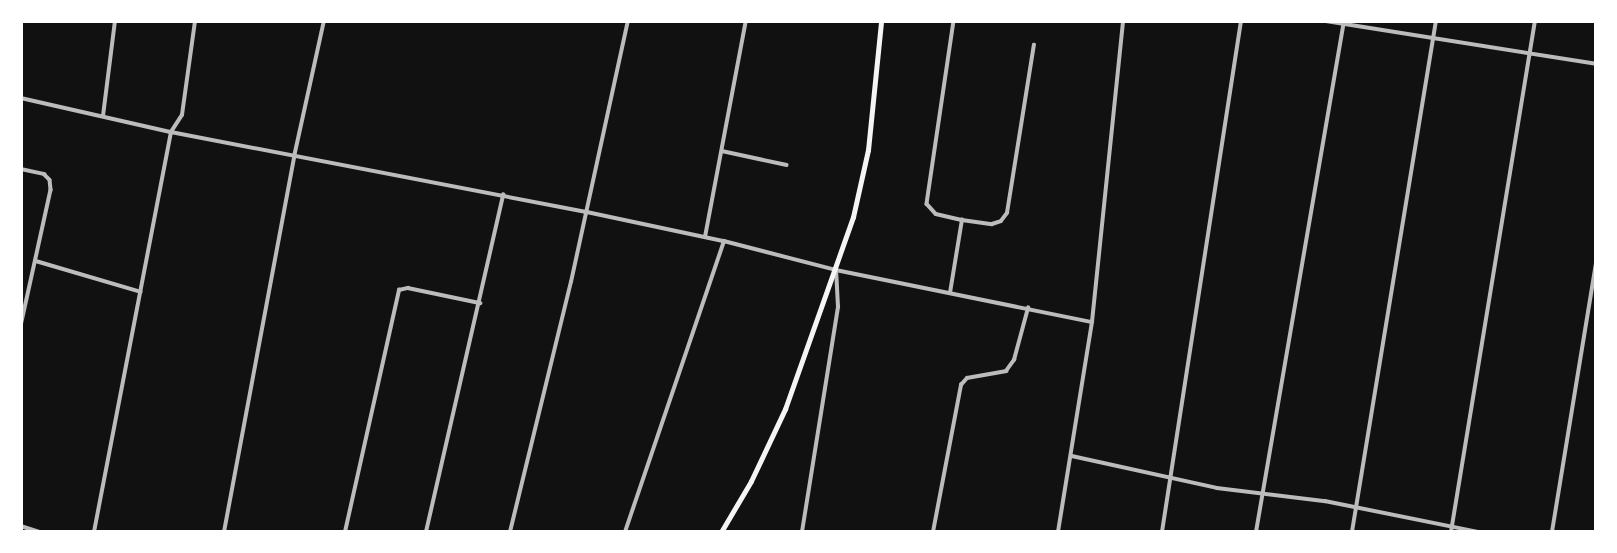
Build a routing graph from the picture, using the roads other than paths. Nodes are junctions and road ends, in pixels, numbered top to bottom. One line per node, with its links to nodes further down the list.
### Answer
1 (115, 21): 19 (street)
2 (195, 21): 20 (street)
3 (324, 21): 22 (street)
4 (628, 21): 26 (street)
5 (746, 21): 21 (street)
6 (881, 21): 32 (main road)
7 (954, 21): 27 (street)
8 (1123, 21): 37 (street)
9 (1241, 21): 40 (street)
10 (1326, 21): 13 (street)
11 (1436, 21): 14 (street)
12 (1535, 21): 16 (street)
13 (1344, 23): 14 (street); 41 (street)
14 (1433, 37): 16 (street); 42 (street)
15 (1034, 45): 27 (street)
16 (1530, 53): 17 (street); 44 (street)
17 (1596, 64)
18 (21, 98): 19 (street)
19 (102, 117): 20 (street)
20 (172, 132): 22 (street); 33 (street)
21 (722, 151): 23 (street); 28 (street)
22 (295, 157): 25 (street); 47 (street)
23 (787, 165)
24 (21, 169): 30 (street)
25 (503, 195): 26 (street); 35 (street)
26 (587, 212): 28 (street); 50 (street)
27 (961, 220): 34 (street)
28 (705, 237): 29 (street)
29 (724, 241): 32 (street); 51 (street)
30 (36, 261): 33 (street); 38 (street)
31 (1596, 264): 60 (street)
32 (836, 270): 34 (street); 52 (main road); 53 (street)
33 (141, 292): 46 (street)
34 (950, 293): 36 (street)
35 (480, 303): 48 (street); 49 (street)
36 (1028, 308): 37 (street); 54 (street)
37 (1091, 322): 39 (street)
38 (21, 326)
39 (1072, 456): 40 (street); 55 (street)
40 (1171, 478): 41 (street); 56 (street)
41 (1264, 492): 42 (street); 57 (street)
42 (1356, 509): 44 (street); 58 (street)
43 (21, 526): 45 (street)
44 (1451, 530): 59 (street)
45 (39, 532)
46 (94, 532)
47 (223, 532)
48 (345, 532)
49 (426, 532)
50 (510, 532)
51 (625, 532)
52 (721, 532)
53 (802, 532)
54 (933, 532)
55 (1058, 532)
56 (1162, 532)
57 (1256, 532)
58 (1352, 532)
59 (1479, 532)
60 (1552, 532)

